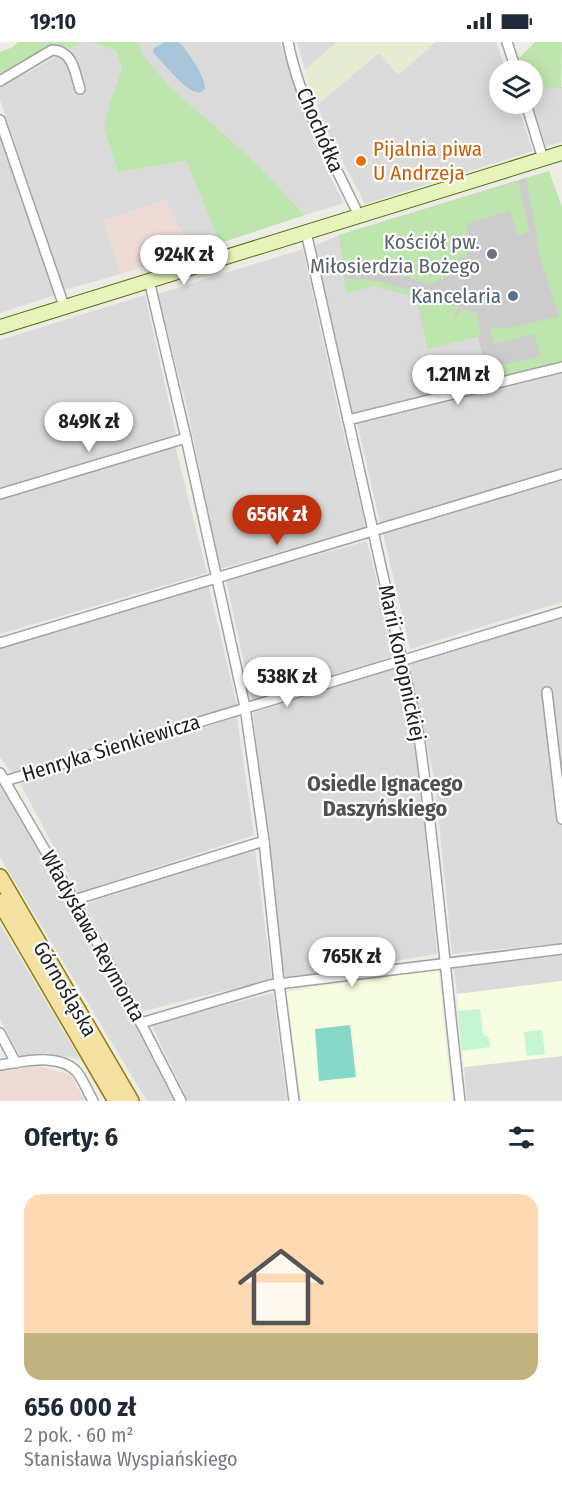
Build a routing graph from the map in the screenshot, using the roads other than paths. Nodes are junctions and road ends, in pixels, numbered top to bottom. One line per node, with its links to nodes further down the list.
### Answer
1 (288, 42): 10 (street, Chochółka)
2 (507, 42): 3 (street)
3 (513, 60)
4 (0, 81): 5 (street)
5 (80, 89)
6 (529, 114): 9 (street)
7 (0, 120): 13 (street)
8 (562, 153): 9 (main road)
9 (543, 159): 10 (main road)
10 (359, 216): 11 (main road)
11 (306, 232): 12 (main road); 16 (street, Marii Konopnickiej)
12 (149, 280): 13 (main road); 17 (street)
13 (64, 306): 14 (main road)
14 (0, 327)
15 (562, 367): 16 (street)
16 (348, 420): 20 (street, Marii Konopnickiej)
17 (186, 438): 19 (street); 21 (street)
18 (562, 474): 20 (street)
19 (0, 494)
20 (373, 531): 21 (street); 24 (street, Marii Konopnickiej)
21 (218, 578): 23 (street); 26 (street)
22 (562, 612): 24 (street, Henryka Sienkiewicza)
23 (0, 643)
24 (402, 659): 26 (street, Henryka Sienkiewicza); 35 (street, Marii Konopnickiej)
25 (547, 692): 27 (street)
26 (245, 707): 28 (street, Henryka Sienkiewicza); 30 (street)
27 (558, 736): 29 (street)
28 (3, 777): 32 (street, Władysława Reymonta)
29 (562, 819)
30 (264, 841): 32 (street); 36 (street)
31 (0, 878): 43 (main road, Górnośląska)
32 (74, 900): 37 (street, Władysława Reymonta)
33 (0, 902): 42 (main road, Górnośląska)
34 (562, 949): 35 (street)
35 (444, 963): 36 (street); 46 (street, Marii Konopnickiej)
36 (279, 983): 37 (street); 45 (street)
37 (141, 1023): 44 (street, Władysława Reymonta)
38 (0, 1033): 39 (street)
39 (16, 1063): 40 (street); 41 (street)
40 (0, 1065)
41 (93, 1101)
42 (116, 1101)
43 (130, 1101)
44 (181, 1101)
45 (294, 1101)
46 (460, 1101)

